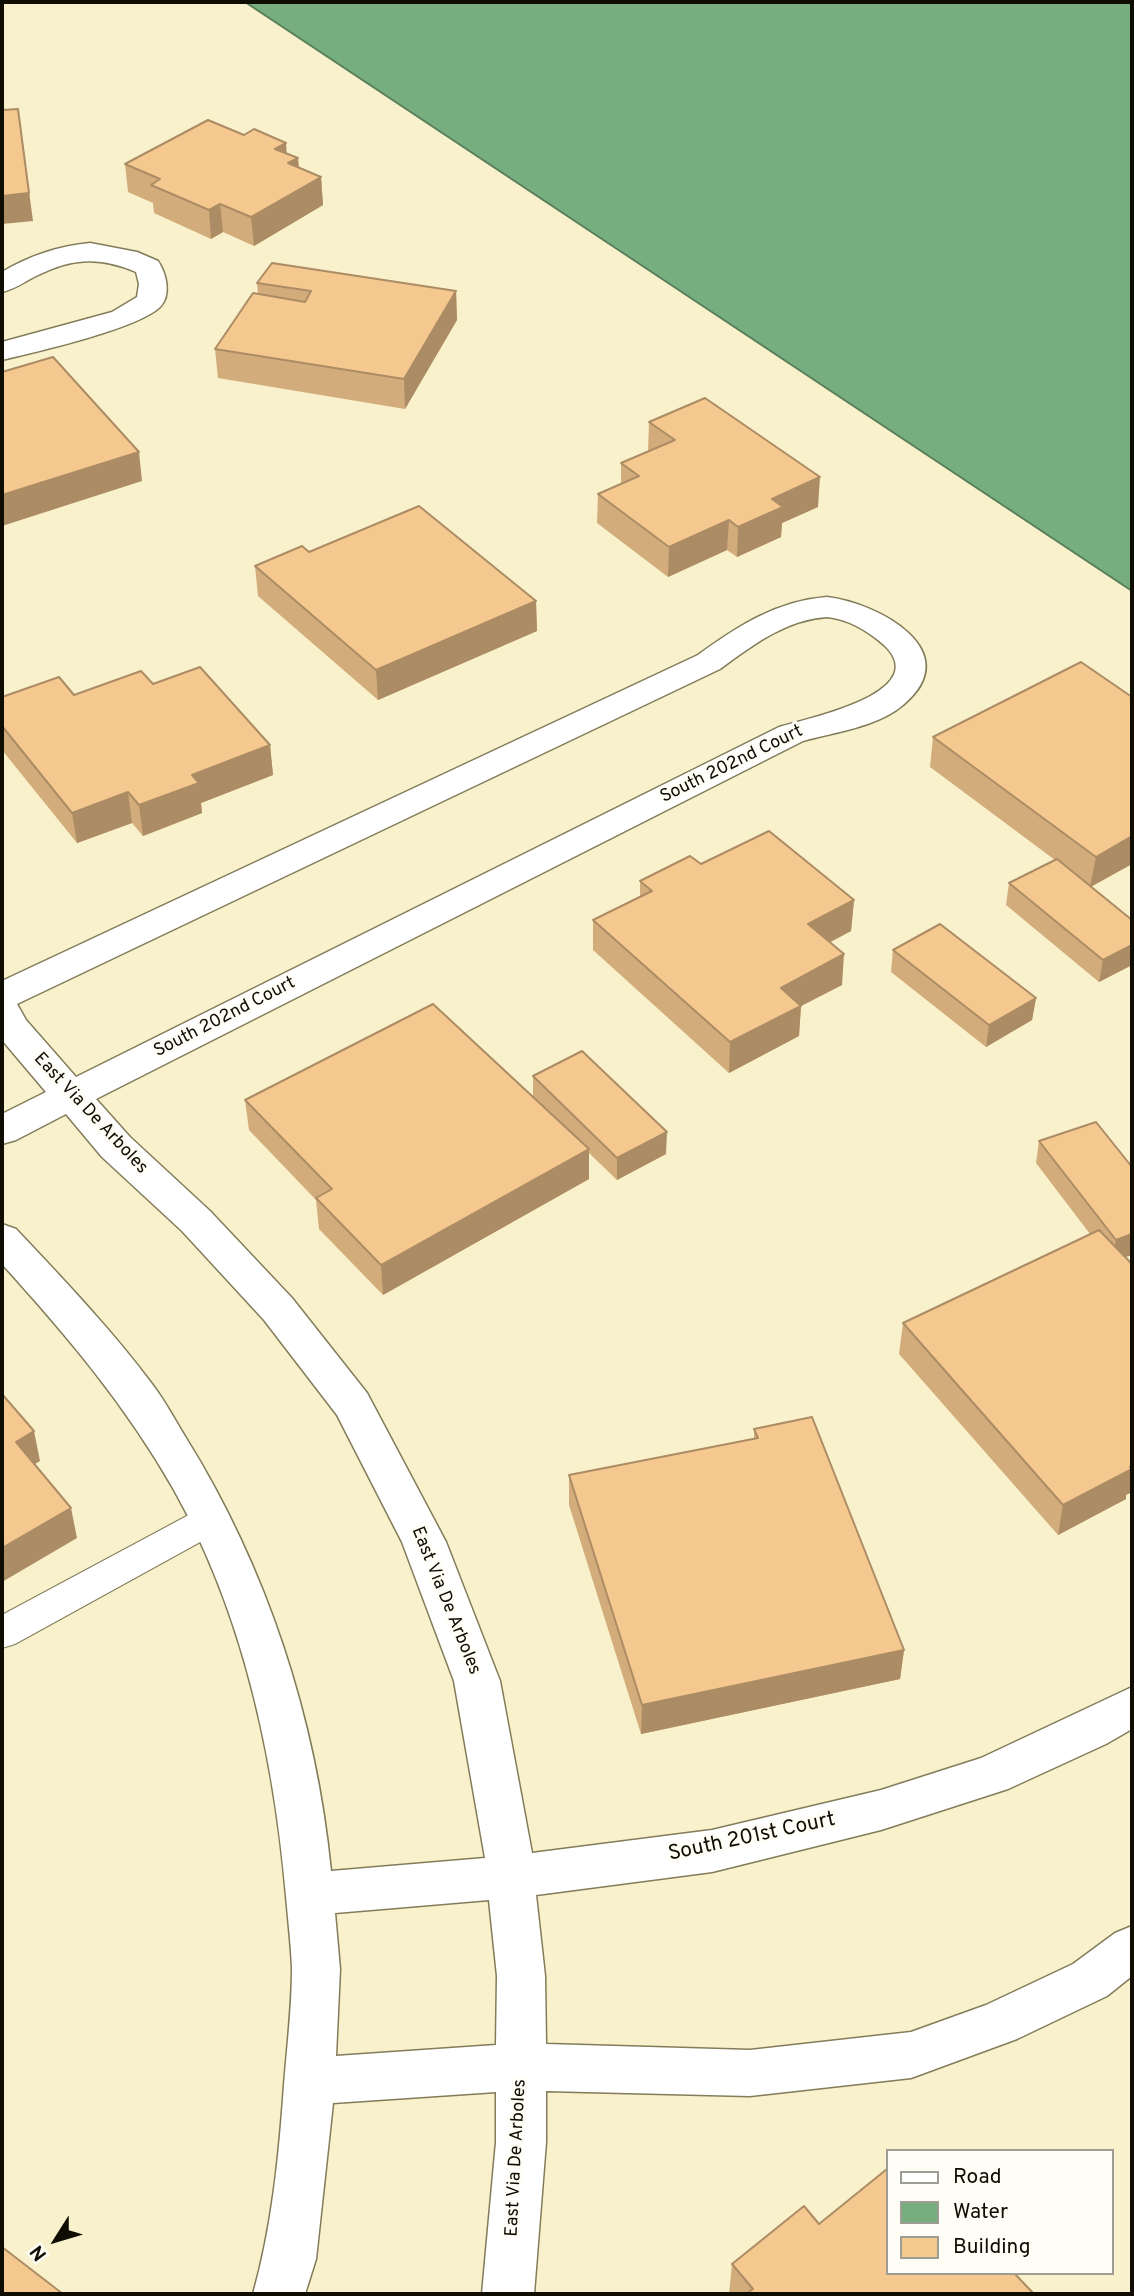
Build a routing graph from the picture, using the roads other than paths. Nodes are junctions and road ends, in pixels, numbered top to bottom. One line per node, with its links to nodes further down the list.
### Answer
1 (2, 284): 2 (street)
2 (2, 351)
3 (2, 996): 5 (street, South 202nd Court)
4 (2, 1010): 5 (street, East Via De Arboles)
5 (72, 1095): 6 (street, South 202nd Court); 11 (street, East Via De Arboles)
6 (2, 1130)
7 (2, 1239): 8 (street)
8 (210, 1520): 9 (lane); 12 (street)
9 (2, 1633)
10 (1132, 1706): 11 (street, South 201st Court)
11 (510, 1877): 12 (street, South 201st Court); 14 (street, East Via De Arboles)
12 (309, 1894): 15 (street)
13 (1132, 1948): 14 (street)
14 (522, 2067): 15 (street); 17 (street, East Via De Arboles)
15 (310, 2081): 16 (street)
16 (279, 2294)
17 (508, 2294)

